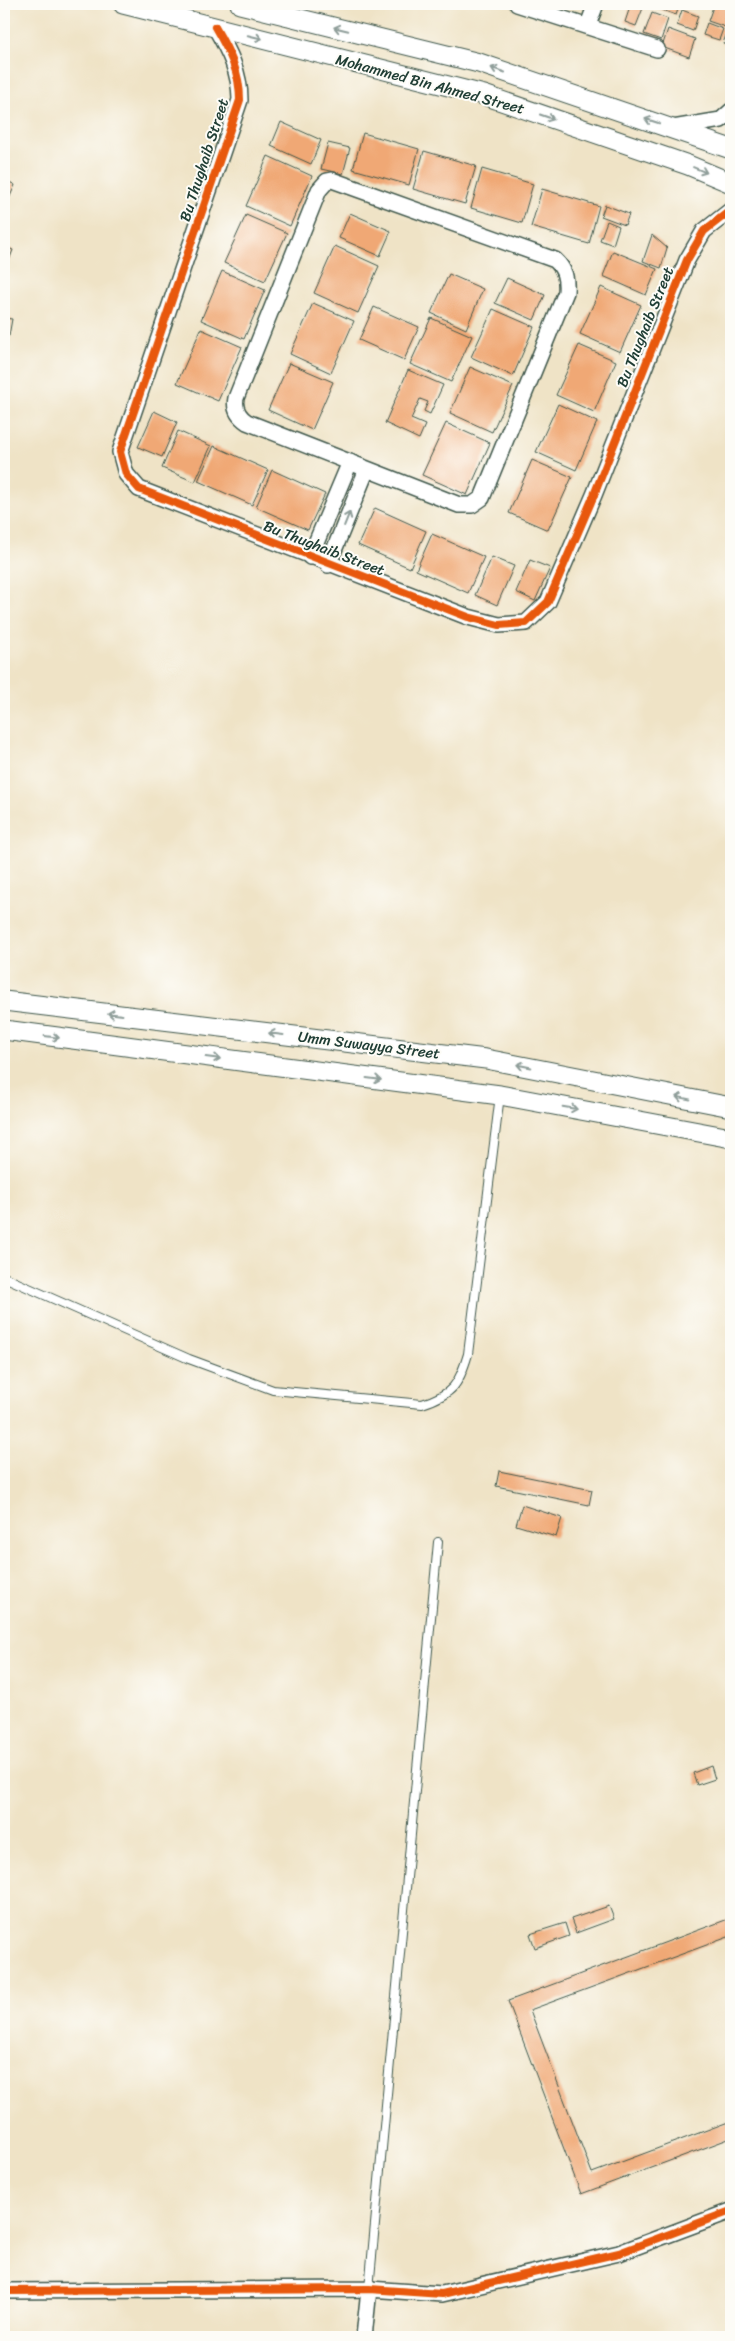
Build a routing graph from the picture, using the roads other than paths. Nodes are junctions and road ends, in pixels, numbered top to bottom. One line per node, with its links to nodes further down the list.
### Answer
1 (123, 4): 6 (street, Mohammed Bin Ahmed Street)
2 (240, 4): 9 (street, Mohammed Bin Ahmed Street, one-way to 2)
3 (517, 4): 5 (street)
4 (596, 4): 5 (street)
5 (588, 25): 7 (street)
6 (215, 27): 11 (street, Mohammed Bin Ahmed Street, one-way to 11); 15 (street, Bu Thughaib Street)
7 (657, 49)
8 (731, 111): 9 (street)
9 (673, 128): 10 (street, Mohammed Bin Ahmed Street)
10 (731, 149)
11 (731, 183)
12 (731, 210): 16 (street, Bu Thughaib Street)
13 (350, 462): 14 (street); 14 (street); 15 (street)
14 (367, 469): 16 (street, one-way to 14)
15 (310, 557): 16 (street, Bu Thughaib Street)
16 (328, 565)
17 (4, 1001): 20 (street, Umm Suwayya Street, one-way to 17)
18 (4, 1030): 19 (street, one-way to 19)
19 (500, 1095): 21 (street, one-way to 21); 22 (lane)
20 (731, 1107)
21 (731, 1138)
22 (4, 1277)
23 (438, 1542): 25 (lane)
24 (731, 2211): 25 (street)
25 (369, 2289): 26 (street); 27 (street)
26 (4, 2291)
27 (364, 2337)

